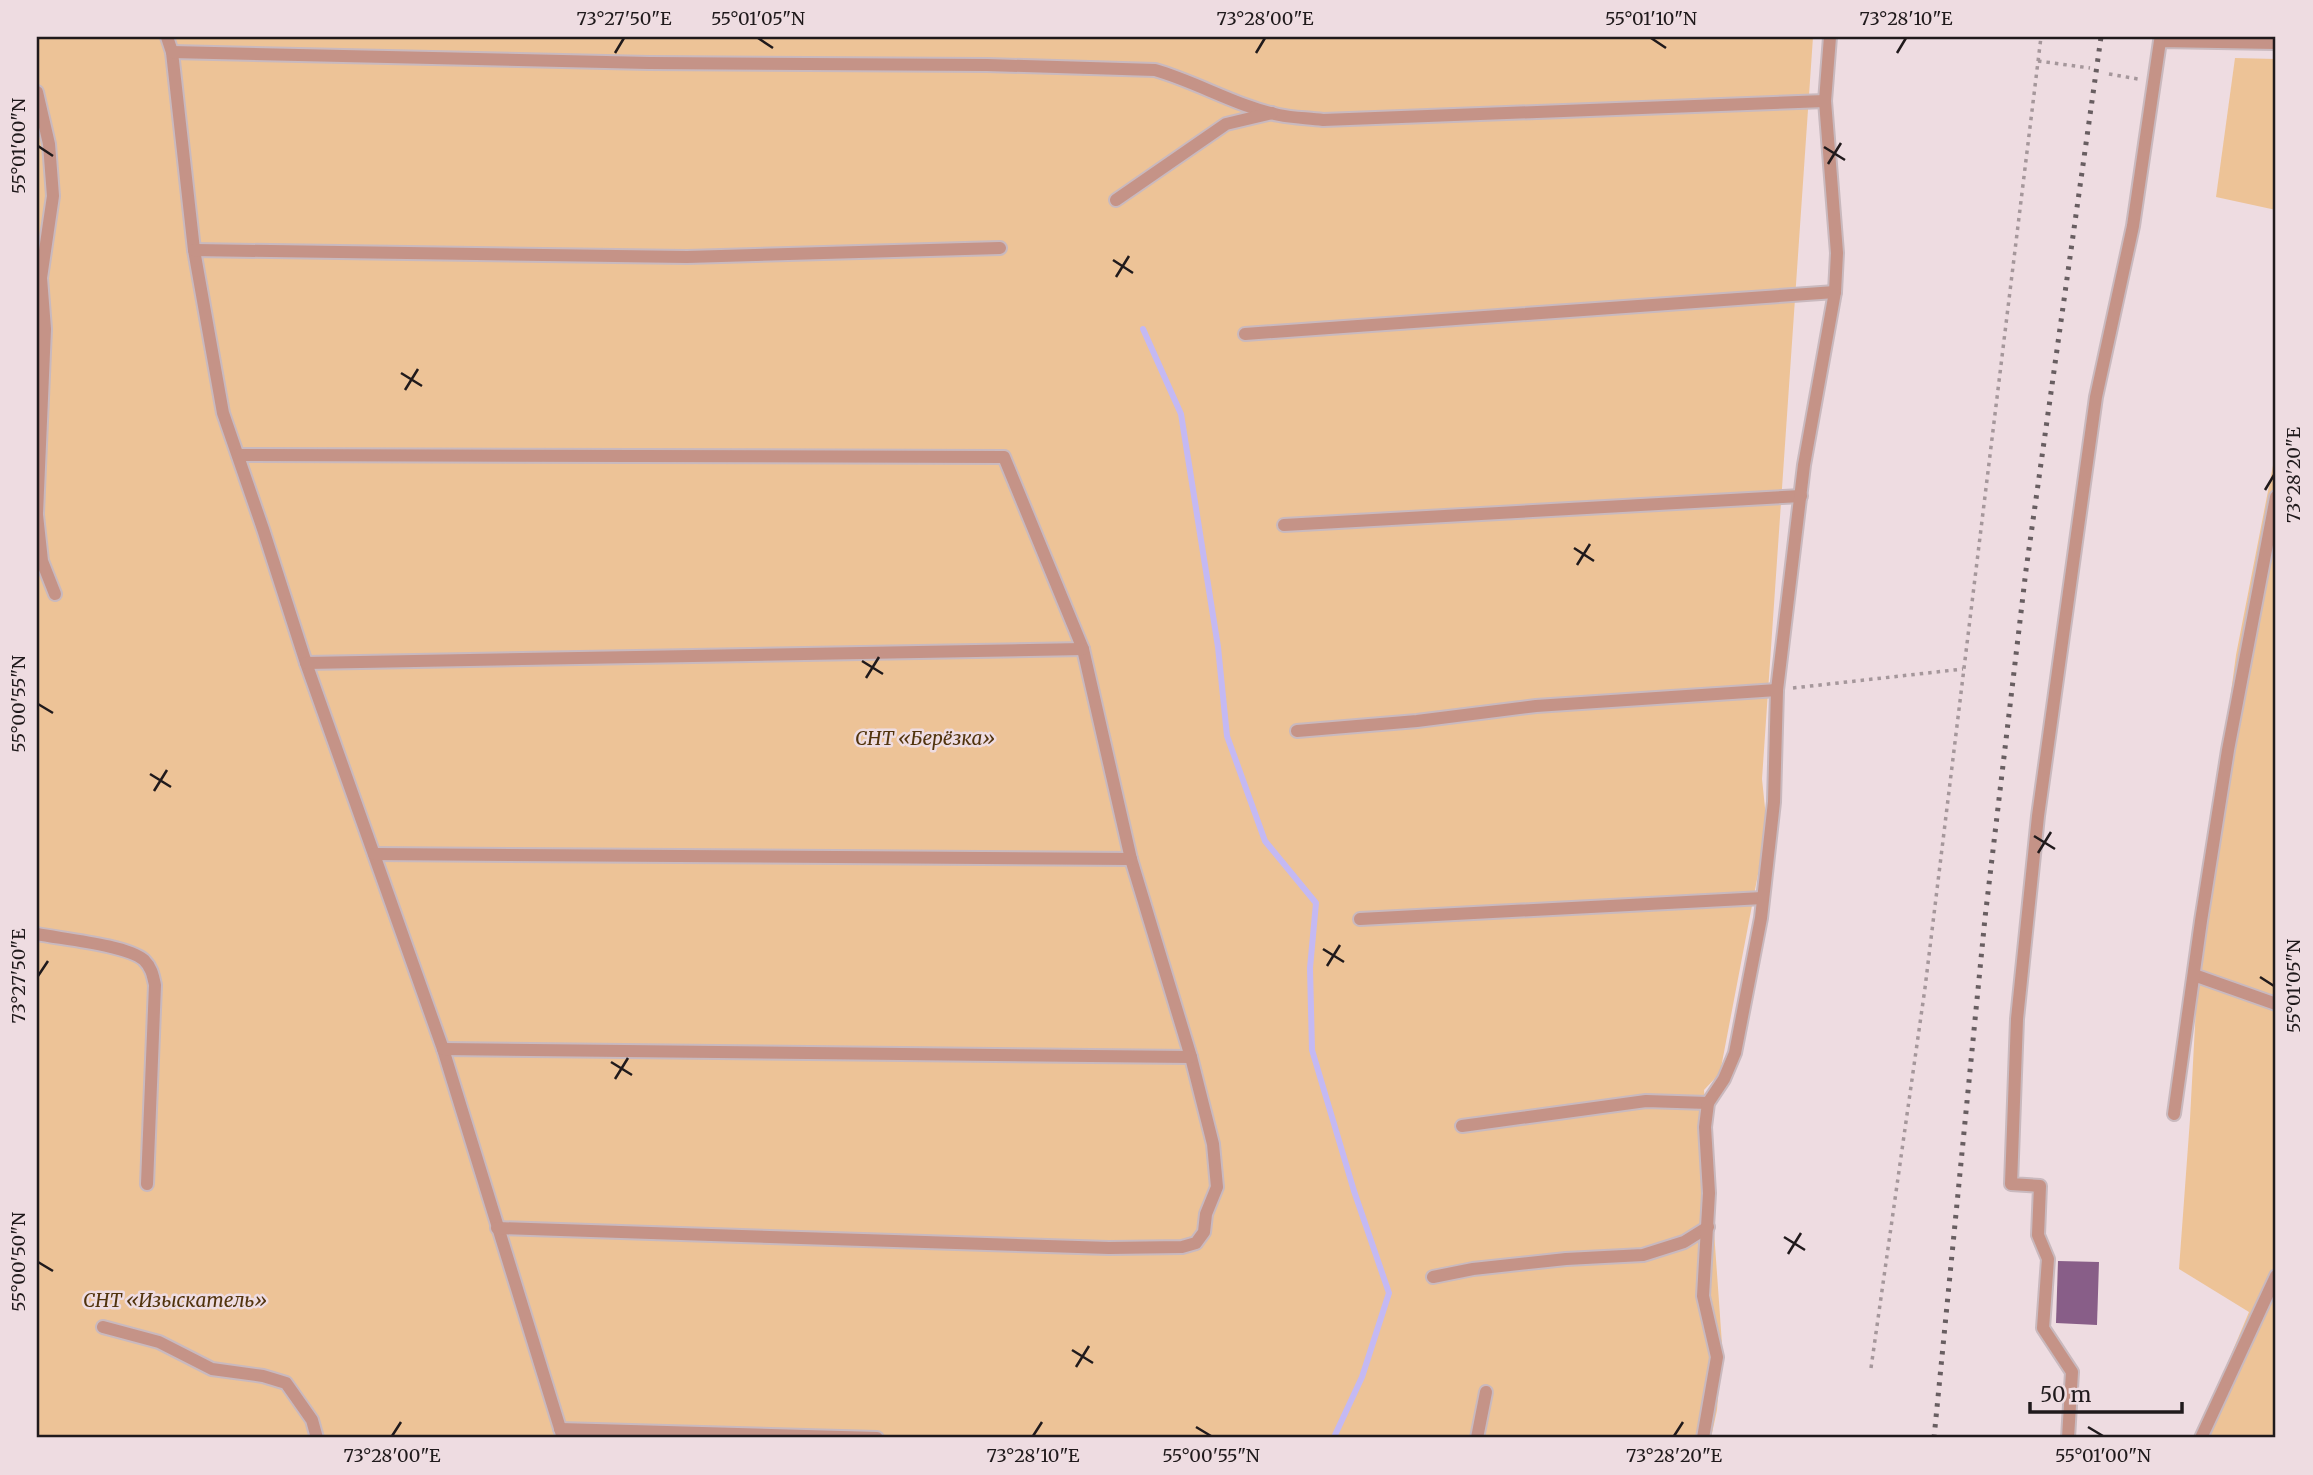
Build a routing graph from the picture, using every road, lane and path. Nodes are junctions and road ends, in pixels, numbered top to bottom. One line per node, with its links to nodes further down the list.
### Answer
1 (167, 37): 5 (lane)
2 (1830, 37): 11 (lane)
3 (2041, 37): 6 (path)
4 (2276, 43): 9 (lane)
5 (172, 52): 12 (lane); 15 (lane)
6 (2038, 61): 7 (path); 27 (path)
7 (2090, 68)
8 (2109, 74): 9 (path)
9 (2154, 82): 55 (lane)
10 (37, 92): 16 (lane)
11 (1825, 101): 12 (lane); 17 (lane)
12 (1272, 113): 13 (lane)
13 (1116, 200)
14 (1000, 248): 15 (lane)
15 (194, 250): 19 (lane)
16 (39, 279): 22 (lane)
17 (1835, 292): 18 (lane); 20 (lane)
18 (1245, 334)
19 (238, 456): 25 (lane); 26 (lane)
20 (1801, 496): 23 (lane); 28 (lane)
21 (2276, 497): 35 (lane)
22 (37, 514): 24 (lane)
23 (1284, 525)
24 (55, 594)
25 (1083, 649): 26 (lane); 31 (lane)
26 (306, 663): 30 (lane)
27 (1963, 669): 28 (path); 48 (path)
28 (1777, 690): 29 (lane); 32 (lane)
29 (1297, 731)
30 (374, 854): 31 (lane); 37 (lane)
31 (1131, 859): 38 (lane)
32 (1763, 898): 33 (lane); 39 (lane)
33 (1360, 919)
34 (37, 934): 42 (lane)
35 (2194, 975): 36 (lane); 40 (lane)
36 (2276, 1004)
37 (443, 1049): 38 (lane); 44 (lane)
38 (1191, 1057): 44 (lane)
39 (1708, 1103): 41 (lane); 43 (lane)
40 (2174, 1114)
41 (1462, 1126)
42 (147, 1184)
43 (1708, 1227): 46 (lane); 54 (lane)
44 (497, 1228): 50 (lane)
45 (2276, 1276): 56 (lane)
46 (1433, 1277)
47 (103, 1327): 51 (lane)
48 (1871, 1368)
49 (1486, 1392): 53 (lane)
50 (561, 1434): 52 (lane)
51 (317, 1438)
52 (877, 1438)
53 (1477, 1438)
54 (1703, 1438)
55 (2068, 1438)
56 (2201, 1438)

